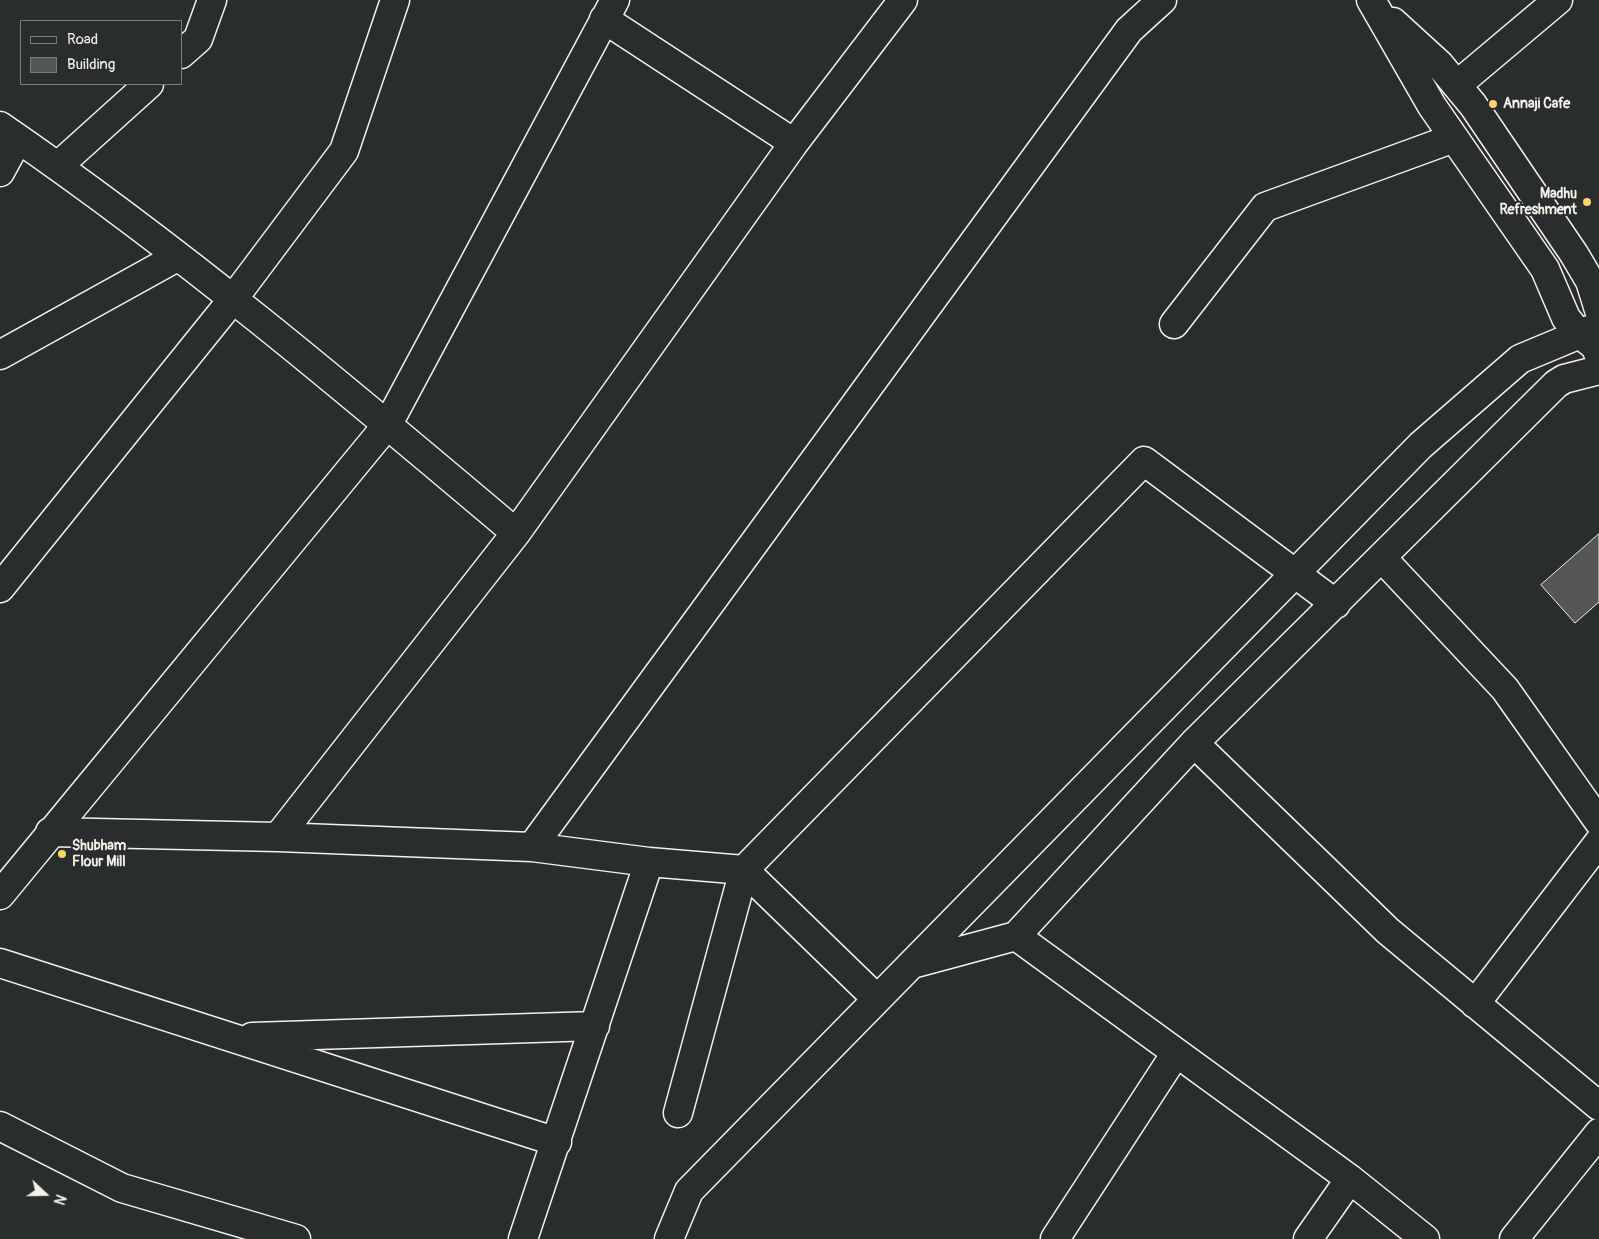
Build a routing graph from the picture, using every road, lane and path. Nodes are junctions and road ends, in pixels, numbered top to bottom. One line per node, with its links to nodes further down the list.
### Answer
1 (212, 0): 8 (street)
2 (395, 0): 18 (street)
3 (903, 0): 13 (street)
4 (1162, 0): 34 (street)
5 (1558, 0): 10 (street)
6 (1374, 4): 10 (street); 12 (street)
7 (610, 10): 13 (street); 23 (street)
8 (182, 53)
9 (148, 85): 14 (street)
10 (1456, 85): 16 (street)
11 (9, 132): 14 (street); 15 (street)
12 (1454, 138): 20 (street); 21 (street)
13 (794, 143): 24 (street)
14 (58, 166): 17 (street)
15 (0, 172)
16 (1586, 254): 19 (street)
17 (177, 257): 18 (street); 22 (street)
18 (233, 299): 23 (street); 26 (street)
19 (1599, 310)
20 (1174, 324)
21 (1591, 340): 25 (street); 27 (street)
22 (0, 355)
23 (388, 424): 24 (street); 31 (street)
24 (516, 533): 32 (street)
25 (1382, 558): 28 (street); 30 (street)
26 (5, 572)
27 (1296, 572): 28 (street); 36 (street); 40 (street)
28 (1336, 604): 29 (street)
29 (1194, 743): 38 (street); 42 (street)
30 (1599, 822)
31 (50, 832): 32 (street); 37 (street)
32 (278, 837): 34 (street)
33 (1599, 842): 42 (street)
34 (532, 847): 35 (street)
35 (649, 862): 36 (street); 43 (street)
36 (744, 870): 41 (street); 47 (street)
37 (0, 895)
38 (1016, 936): 40 (street); 45 (street)
39 (0, 962): 44 (street)
40 (911, 964): 41 (street)
41 (876, 999): 54 (street)
42 (1475, 1004): 46 (street)
43 (595, 1026): 44 (street); 50 (street)
44 (232, 1037): 50 (street)
45 (1176, 1053): 51 (street); 55 (street)
46 (1599, 1106)
47 (678, 1113)
48 (0, 1126): 52 (street)
49 (1599, 1133): 58 (street)
50 (557, 1142): 53 (street)
51 (1350, 1179): 56 (street); 57 (street)
52 (296, 1239)
53 (523, 1239)
54 (669, 1239)
55 (1055, 1239)
56 (1308, 1239)
57 (1425, 1239)
58 (1514, 1239)

